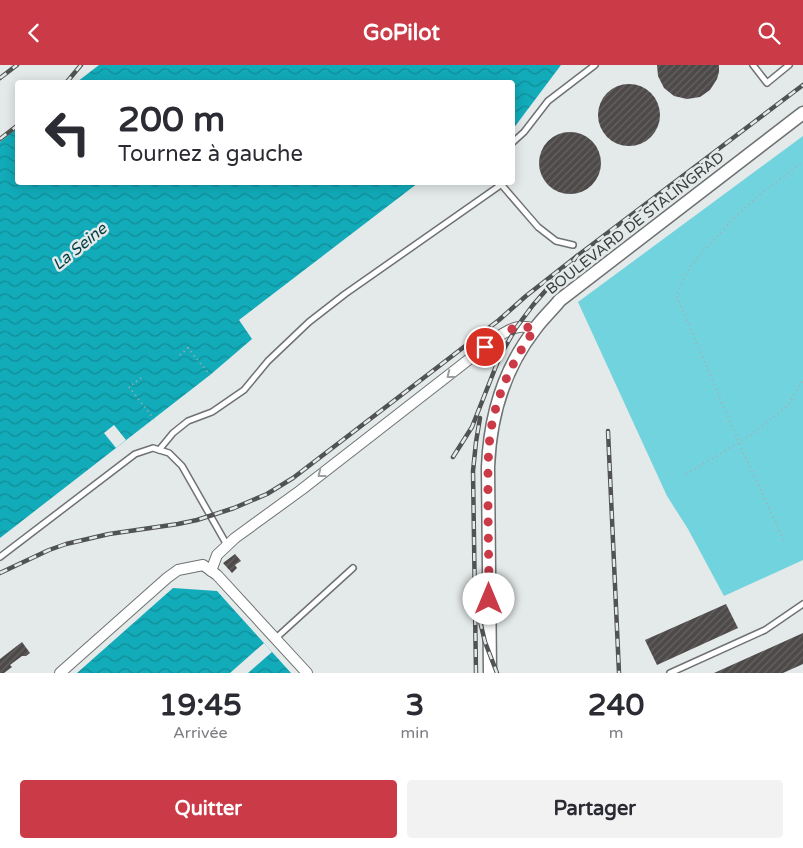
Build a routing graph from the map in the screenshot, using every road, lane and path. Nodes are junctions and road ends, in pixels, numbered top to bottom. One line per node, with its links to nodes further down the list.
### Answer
1 (595, 65): 5 (lane)
2 (753, 65): 3 (lane)
3 (789, 65)
4 (803, 113): 10 (street, BOULEVARD DE STALINGRAD)
5 (515, 140)
6 (803, 162): 16 (path)
7 (498, 185): 17 (lane)
8 (503, 185): 9 (lane)
9 (573, 245)
10 (535, 329): 20 (street, one-way to 20); 28 (street, BOULEVARD DE STALINGRAD)
11 (180, 355): 12 (path)
12 (210, 375)
13 (141, 378): 15 (path)
14 (803, 380): 16 (path)
15 (154, 419)
16 (739, 443): 18 (path); 19 (path)
17 (159, 450): 20 (lane); 21 (lane)
18 (686, 475)
19 (784, 540)
20 (227, 545): 23 (street)
21 (0, 557)
22 (354, 568): 25 (lane)
23 (211, 571): 25 (street); 26 (street)
24 (803, 604): 29 (lane)
25 (276, 638): 27 (street)
26 (60, 673)
27 (307, 673)
28 (490, 673)
29 (670, 673)

